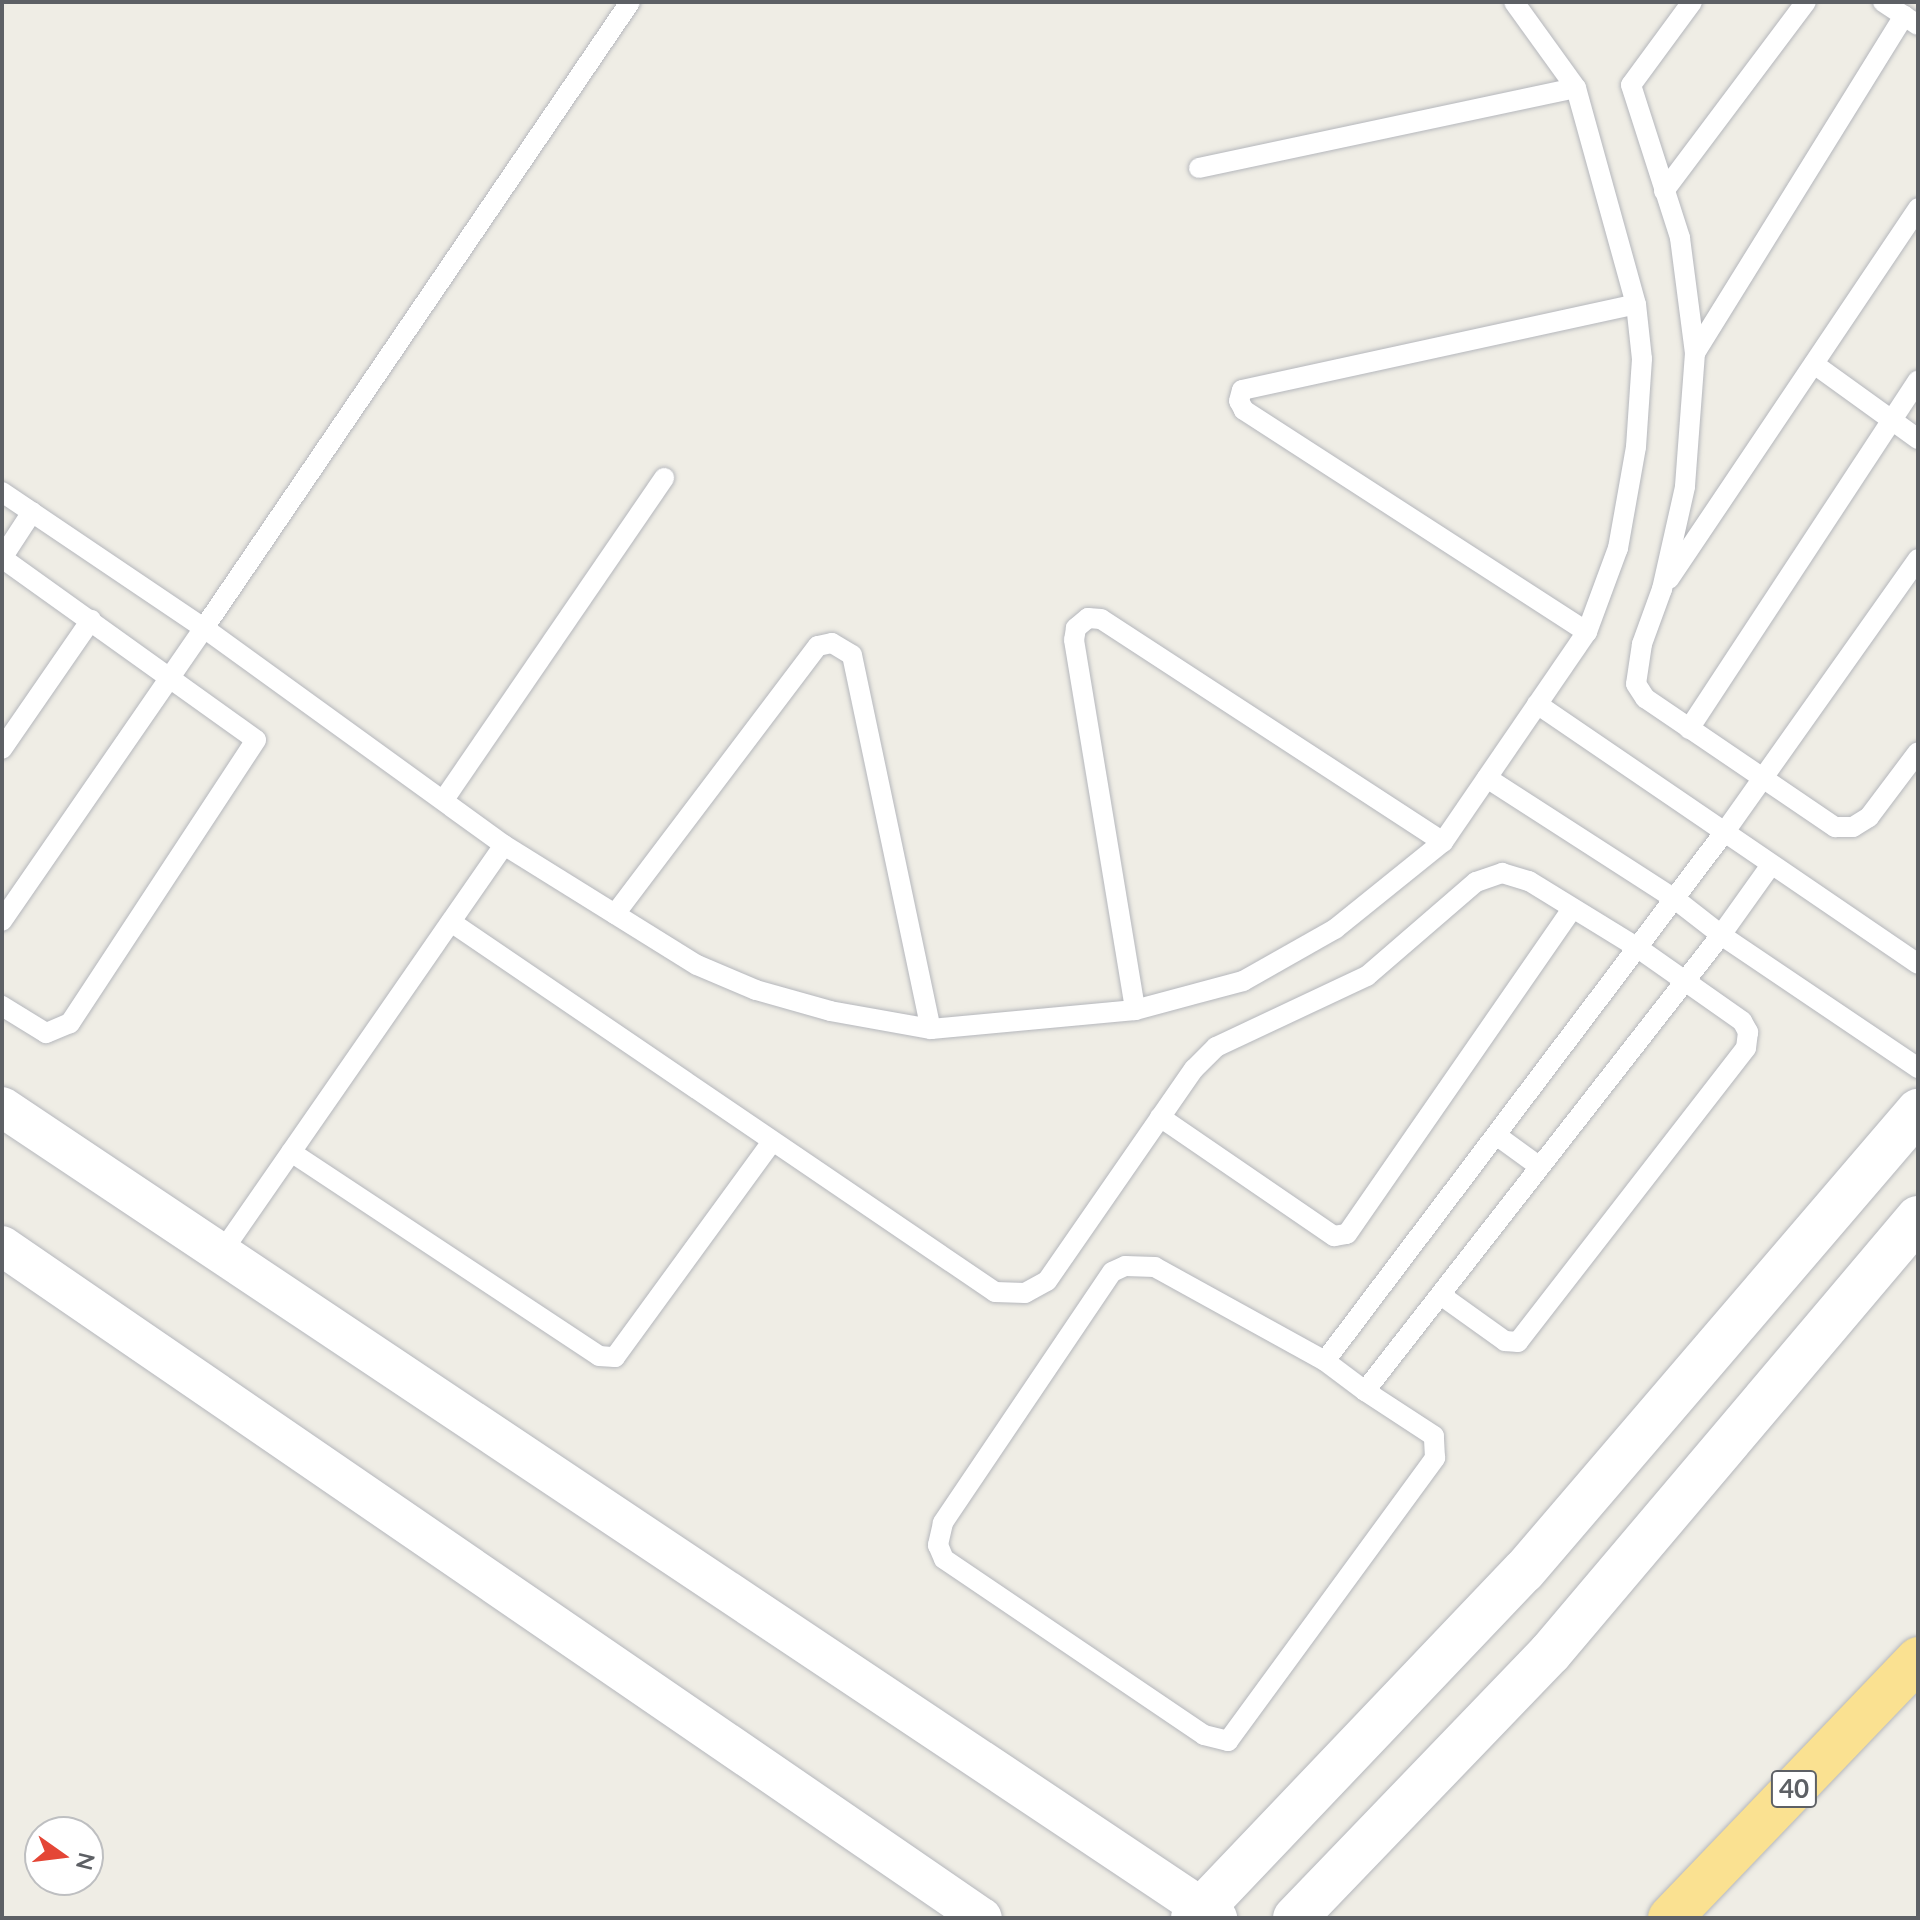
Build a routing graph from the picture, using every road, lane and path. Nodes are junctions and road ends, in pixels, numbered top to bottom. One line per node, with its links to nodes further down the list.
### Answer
1 (630, 2): 24 (lane)
2 (1514, 2): 7 (lane)
3 (1692, 2): 9 (lane)
4 (1806, 2): 9 (lane)
5 (1883, 2): 6 (lane)
6 (1911, 21): 12 (lane)
7 (1576, 88): 8 (lane); 11 (lane)
8 (1199, 168)
9 (1664, 191): 12 (lane)
10 (1918, 208): 13 (lane)
11 (1636, 304): 25 (lane); 25 (lane)
12 (1695, 353): 22 (lane)
13 (1814, 364): 15 (lane); 22 (lane)
14 (1918, 381): 15 (lane)
15 (1892, 421): 16 (lane); 28 (lane)
16 (1918, 439)
17 (664, 478): 33 (lane)
18 (2, 492): 19 (lane)
19 (32, 512): 20 (lane); 24 (lane)
20 (2, 558): 23 (lane)
21 (1918, 559): 32 (lane)
22 (1662, 589): 28 (lane)
23 (91, 620): 26 (lane); 29 (lane)
24 (204, 628): 26 (lane); 33 (lane)
25 (1587, 632): 27 (lane)
26 (172, 677): 41 (lane); 47 (lane)
27 (1537, 704): 31 (lane); 34 (lane)
28 (1689, 729): 32 (lane)
29 (2, 749)
30 (1918, 752): 32 (lane)
31 (1487, 778): 35 (lane); 38 (lane)
32 (1762, 779): 34 (lane)
33 (445, 798): 36 (lane)
34 (1723, 834): 37 (lane); 38 (lane)
35 (1443, 842): 48 (lane); 48 (lane)
36 (504, 845): 40 (lane); 42 (lane)
37 (1771, 865): 43 (lane); 45 (lane)
38 (1675, 899): 43 (lane); 44 (lane)
39 (1572, 909): 44 (lane); 53 (lane); 53 (lane)
40 (615, 914): 49 (lane); 49 (lane)
41 (2, 921)
42 (451, 922): 55 (lane); 56 (lane)
43 (1721, 935): 46 (lane); 50 (lane)
44 (1638, 948): 46 (lane); 54 (lane)
45 (1918, 964)
46 (1683, 980): 57 (lane); 61 (lane)
47 (2, 1006)
48 (1135, 1010): 49 (lane)
49 (931, 1029)
50 (1918, 1068)
51 (2, 1107): 60 (street)
52 (1918, 1111): 65 (street)
53 (1160, 1117): 55 (lane)
54 (1496, 1135): 57 (lane); 62 (lane)
55 (771, 1143): 56 (lane)
56 (291, 1152): 60 (lane)
57 (1540, 1167): 61 (lane)
58 (1918, 1218): 67 (street)
59 (2, 1246): 66 (street)
60 (219, 1256): 65 (street)
61 (1442, 1296): 63 (lane)
62 (1325, 1361): 63 (lane); 63 (lane)
63 (1365, 1391)
64 (1918, 1659): 68 (highway, 40)
65 (1204, 1915)
66 (982, 1918)
67 (1295, 1918)
68 (1670, 1918)

